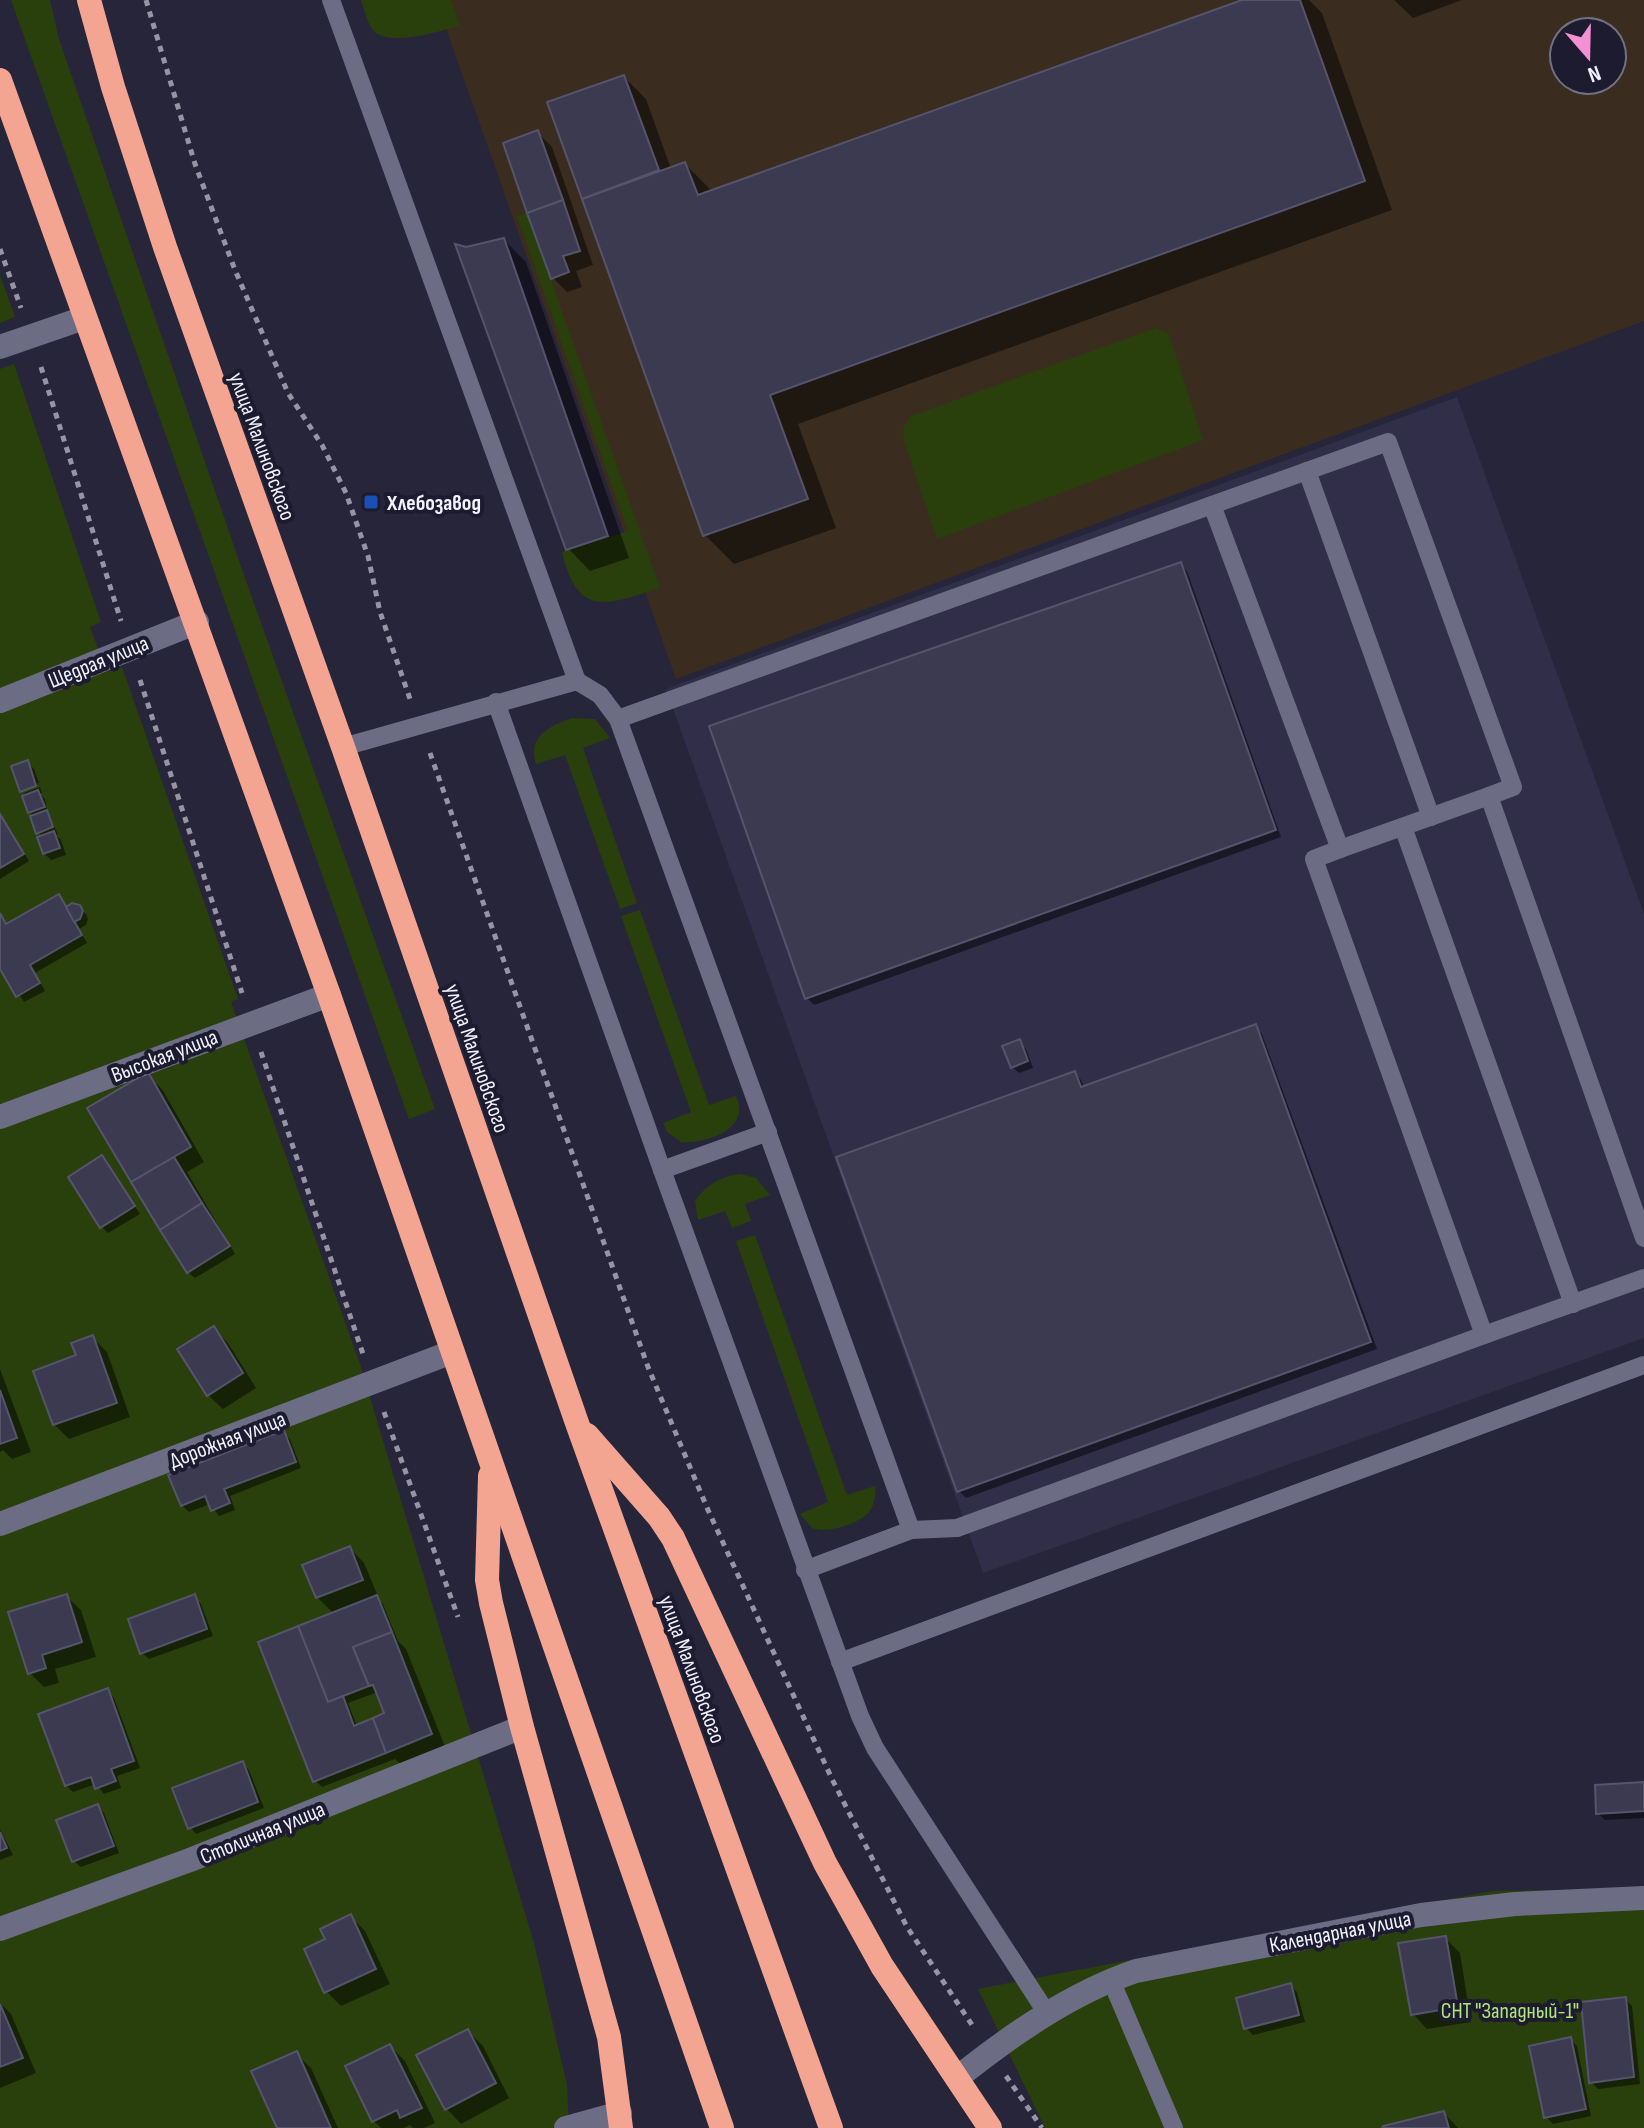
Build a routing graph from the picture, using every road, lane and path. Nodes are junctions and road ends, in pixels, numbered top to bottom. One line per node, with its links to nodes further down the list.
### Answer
1 (89, 0): 18 (highway, улица Малиновского)
2 (146, 0): 17 (path)
3 (331, 0): 13 (lane)
4 (0, 80): 6 (highway)
5 (0, 249): 7 (path)
6 (84, 318): 7 (street); 11 (highway)
7 (31, 336): 8 (street); 12 (path)
8 (0, 347)
9 (1307, 471): 10 (lane); 19 (lane); 20 (lane)
10 (1212, 505): 16 (lane); 22 (lane)
11 (197, 622): 12 (street, Щедрая улица); 23 (highway)
12 (129, 647): 14 (street, Щедрая улица); 24 (path)
13 (577, 681): 15 (lane); 16 (lane)
14 (0, 701)
15 (496, 702): 17 (lane); 27 (lane)
16 (618, 719): 26 (lane)
17 (419, 725): 18 (lane); 46 (path)
18 (343, 747): 35 (highway, улица Малиновского)
19 (1489, 796): 20 (lane); 28 (lane)
20 (1431, 817): 21 (lane)
21 (1403, 827): 22 (lane); 30 (lane)
22 (1340, 849): 31 (lane)
23 (329, 995): 24 (street, Высокая улица); 32 (highway)
24 (251, 1022): 25 (street, Высокая улица); 34 (path)
25 (0, 1117)
26 (768, 1132): 27 (lane); 38 (lane)
27 (662, 1170): 39 (lane)
28 (1644, 1238)
29 (1644, 1278): 30 (lane)
30 (1573, 1304): 31 (lane)
31 (1484, 1335): 38 (lane)
32 (452, 1352): 34 (street, Дорожная улица); 36 (highway)
33 (1644, 1365): 40 (lane)
34 (373, 1383): 37 (street, Дорожная улица)
35 (577, 1423): 47 (highway); 51 (highway, улица Малиновского)
36 (490, 1457): 41 (highway); 50 (highway)
37 (0, 1524)
38 (911, 1530): 39 (lane)
39 (805, 1570): 40 (lane)
40 (840, 1662): 45 (lane)
41 (522, 1727): 43 (street, Столичная улица); 48 (highway)
42 (1644, 1898): 44 (street, Календарная улица)
43 (0, 1929)
44 (1111, 1980): 45 (street, Календарная улица); 54 (lane)
45 (1048, 2015): 46 (street, Календарная улица)
46 (989, 2053): 47 (street, Календарная улица); 53 (path)
47 (957, 2078): 52 (highway)
48 (620, 2120): 49 (street)
49 (566, 2128)
50 (722, 2128)
51 (831, 2128)
52 (990, 2128)
53 (1042, 2128)
54 (1174, 2128)

